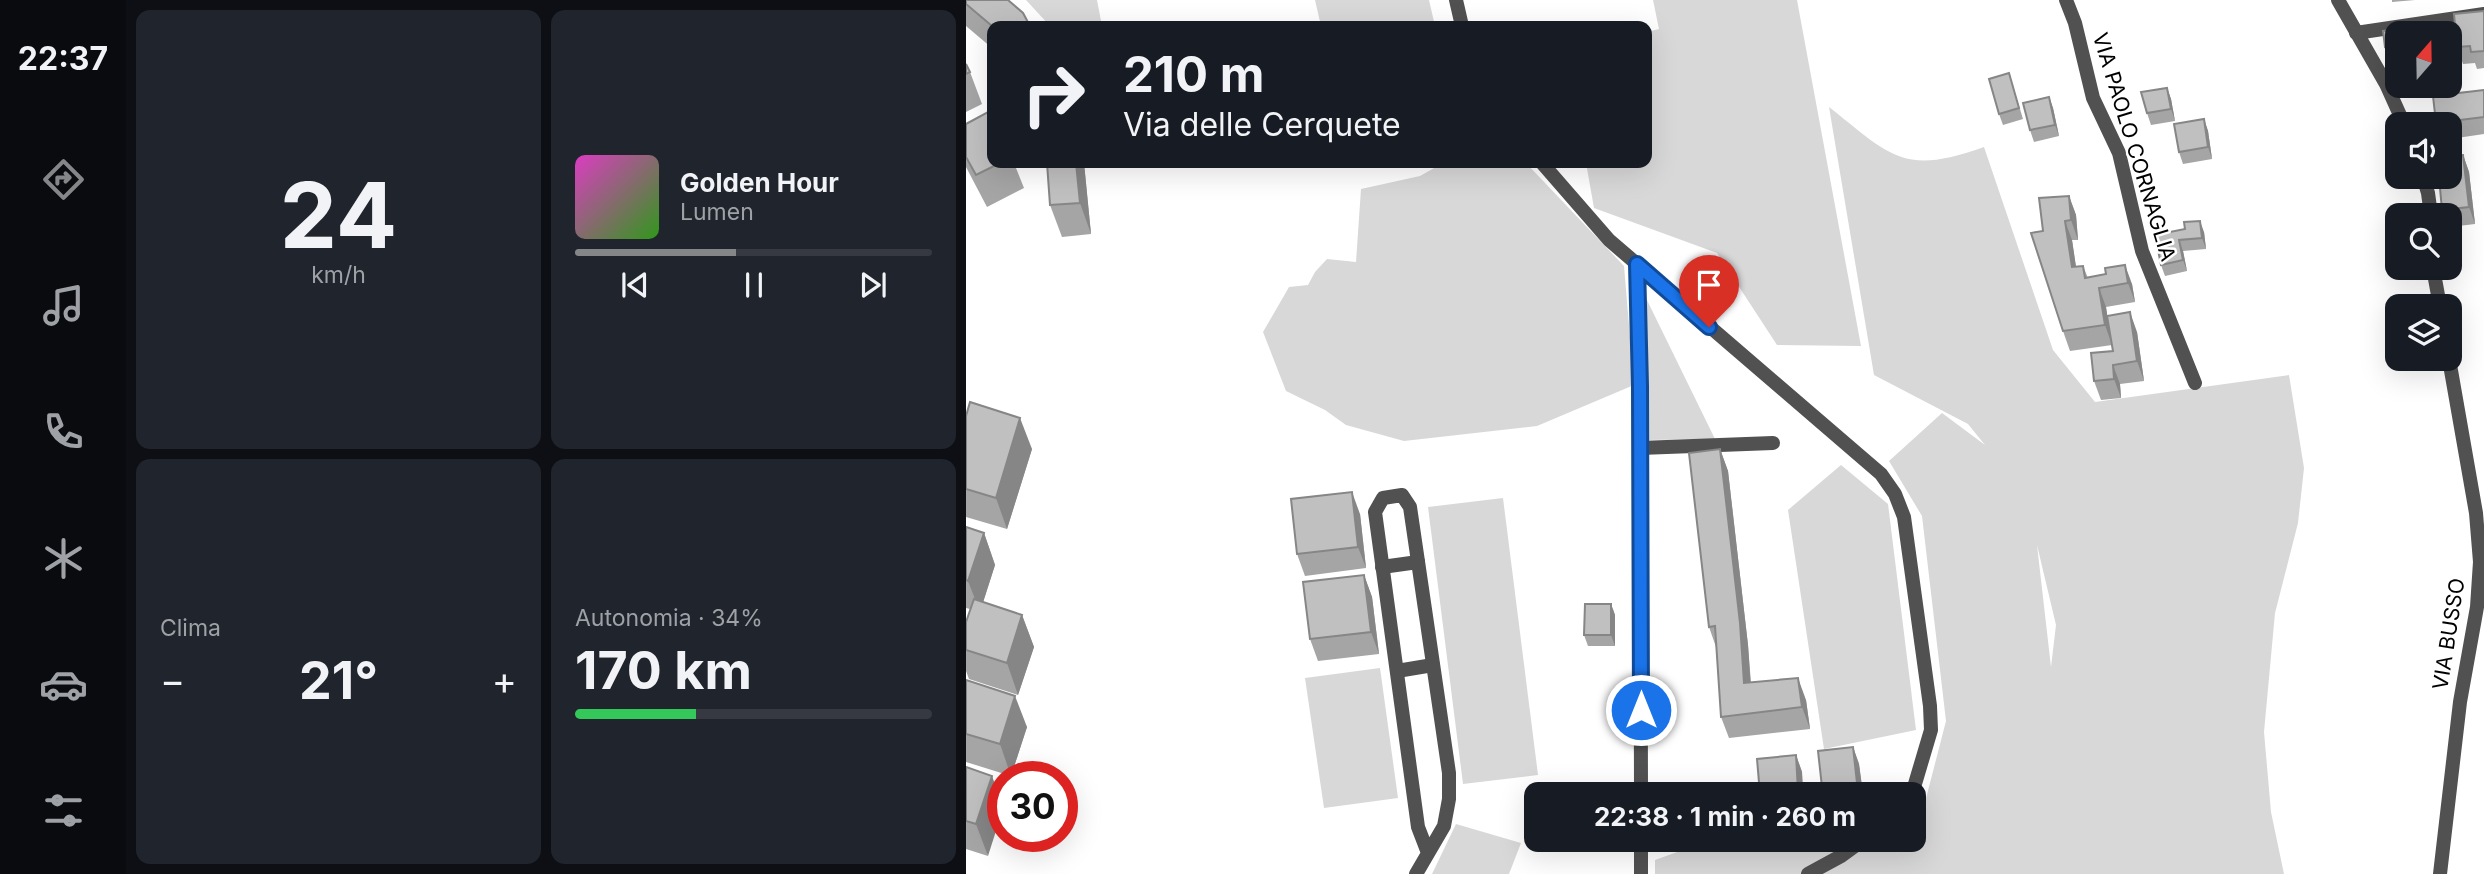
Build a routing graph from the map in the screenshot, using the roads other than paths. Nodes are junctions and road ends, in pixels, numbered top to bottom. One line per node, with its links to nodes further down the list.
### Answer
1 (1456, 0): 5 (street)
2 (2066, 0): 11 (street, VIA PAOLO CORNAGLIA)
3 (2338, 0): 6 (street)
4 (2484, 14): 6 (street)
5 (1461, 21)
6 (2356, 33): 7 (street)
7 (2399, 112)
8 (1546, 168): 9 (street)
9 (1637, 264): 13 (street); 19 (street)
10 (2451, 371): 26 (street, VIA BUSSO)
11 (2195, 383)
12 (1773, 443): 13 (street)
13 (1640, 448): 18 (street)
14 (1418, 562): 15 (street); 15 (street); 16 (street)
15 (1382, 567): 17 (street)
16 (1433, 665): 17 (street); 22 (street)
17 (1397, 671): 22 (street)
18 (1641, 782)
19 (1916, 782)
20 (1641, 852): 24 (street)
21 (1846, 852): 25 (street)
22 (1428, 853): 23 (street)
23 (1416, 874)
24 (1641, 874)
25 (1808, 874)
26 (2440, 874)

